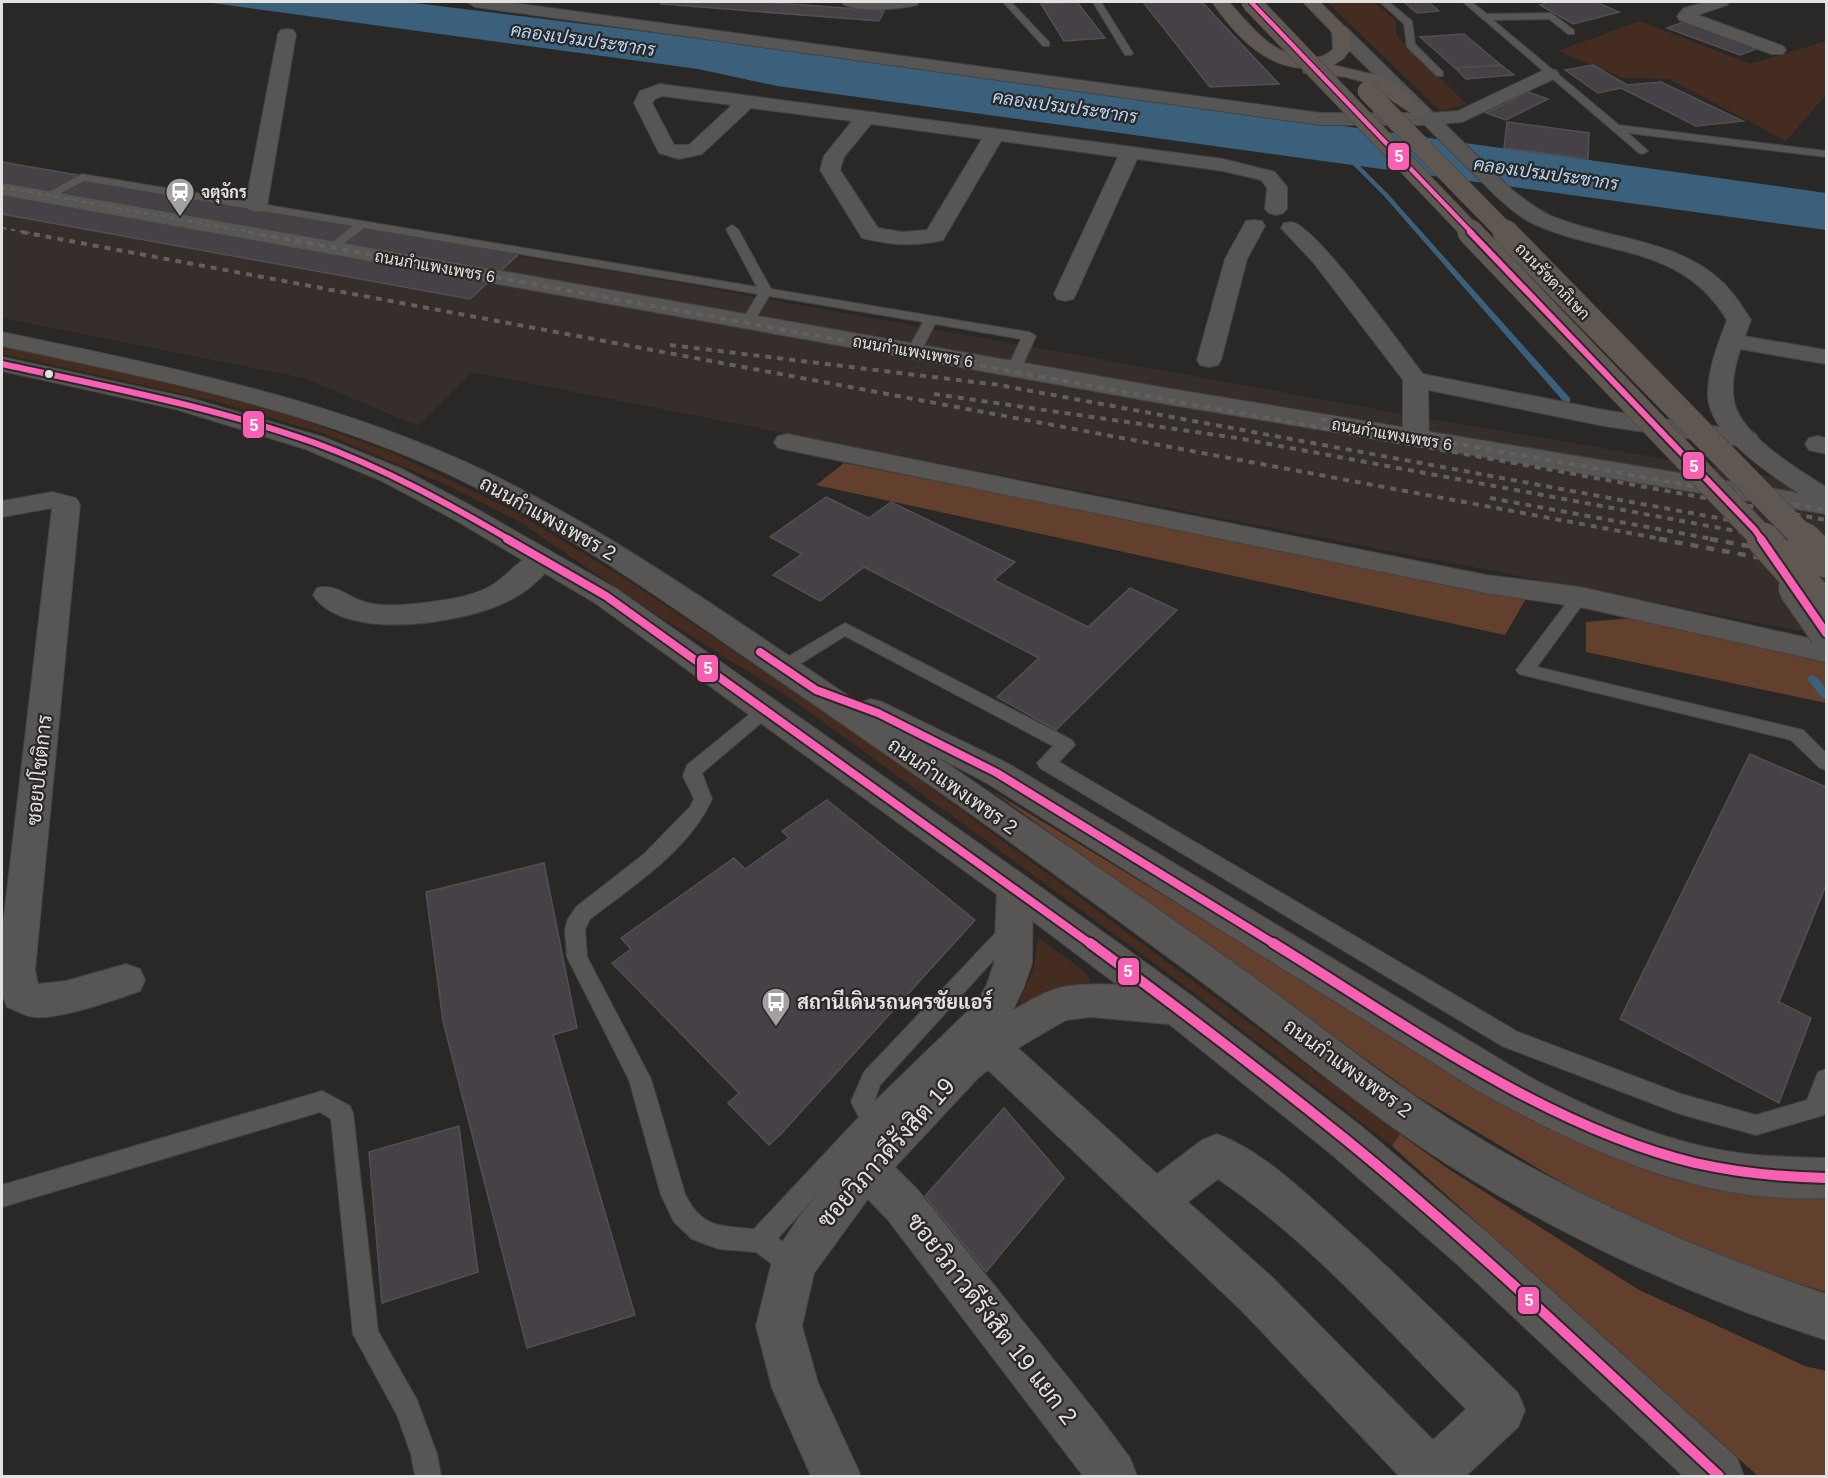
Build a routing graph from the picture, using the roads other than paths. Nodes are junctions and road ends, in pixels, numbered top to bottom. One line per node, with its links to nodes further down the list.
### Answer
1 (475, 2): 24 (street)
2 (849, 2): 3 (street)
3 (911, 2)
4 (1007, 2): 18 (lane)
5 (1097, 2): 20 (lane)
6 (1220, 2): 17 (main road)
7 (1251, 2): 58 (main road, ถนนรัชดาภิเษก, bridge)
8 (1280, 2): 12 (main road)
9 (1384, 2): 21 (lane)
10 (1467, 2): 13 (lane)
11 (1721, 2): 19 (street)
12 (1304, 10): 16 (main road, ถนนรัชดาภิเษก)
13 (1485, 17): 14 (lane); 22 (lane)
14 (1570, 32)
15 (287, 34): 33 (street)
16 (1331, 37): 17 (main road); 24 (street); 60 (main road, ถนนรัชดาภิเษก, bridge)
17 (1258, 43): 24 (main road)
18 (1046, 44)
19 (1777, 50)
20 (1128, 53)
21 (1440, 74)
22 (1550, 74): 24 (street); 26 (lane)
23 (747, 101): 23 (street); 25 (street)
24 (1425, 115): 45 (street)
25 (866, 117): 27 (street); 27 (street)
26 (1615, 128): 28 (lane); 30 (lane)
27 (995, 134): 29 (street)
28 (1643, 151)
29 (1130, 152): 34 (street); 41 (street)
30 (1827, 154)
31 (2, 189): 32 (street, ถนนกำแพงเพชร 6)
32 (46, 197): 33 (lane); 39 (street, ถนนกำแพงเพชร 6)
33 (256, 206): 35 (lane)
34 (1276, 209): 36 (street); 37 (street)
35 (363, 224): 39 (lane); 40 (lane)
36 (1254, 226): 37 (street); 48 (street)
37 (1292, 228): 51 (street)
38 (732, 229): 40 (lane)
39 (333, 248): 43 (street, ถนนกำแพงเพชร 6)
40 (766, 291): 42 (lane); 43 (lane)
41 (1065, 294)
42 (932, 319): 46 (lane); 50 (lane)
43 (747, 322): 46 (street, ถนนกำแพงเพชร 6)
44 (2, 339): 66 (street, ถนนกำแพงเพชร 2)
45 (1732, 341): 47 (street); 53 (street)
46 (914, 351): 50 (street, ถนนกำแพงเพชร 6)
47 (1827, 357)
48 (1209, 360)
49 (2, 364): 59 (street, ถนนกำแพงเพชร 2)
50 (1014, 369): 52 (street, ถนนกำแพงเพชร 6)
51 (1415, 380): 52 (street); 53 (street)
52 (1416, 438): 56 (street, ถนนกำแพงเพชร 6)
53 (1746, 439): 55 (street)
54 (787, 442): 62 (street)
55 (1827, 498)
56 (1827, 506)
57 (2, 509): 72 (street, ซอยปโชติการ)
58 (1755, 530): 63 (main road, ถนนรัชดาภิเษก, bridge); 64 (street, bridge)
59 (542, 559): 61 (street); 68 (street, ถนนกำแพงเพชร 2)
60 (1827, 561)
61 (328, 595)
62 (1580, 597): 65 (street); 69 (lane)
63 (1827, 609)
64 (1827, 633)
65 (1827, 652)
66 (783, 667): 67 (street, ถนนกำแพงเพชร 2); 76 (lane)
67 (816, 690): 79 (street); 83 (street, ถนนกำแพงเพชร 2)
68 (767, 709): 70 (street, ถนนกำแพงเพชร 2); 82 (lane)
69 (1827, 763)
70 (1015, 888): 71 (street, ซอยวิภาวดีรังสิต 19); 74 (street, ถนนกำแพงเพชร 2)
71 (1016, 925): 73 (street, ซอยวิภาวดีรังสิต 19); 77 (lane)
72 (126, 980)
73 (1005, 987): 75 (street, ซอยวิภาวดีรังสิต 19); 77 (lane)
74 (1178, 1008): 75 (street, ซอยวิภาวดีรังสิต 19); 87 (street, ถนนกำแพงเพชร 2)
75 (977, 1055): 78 (street, ซอยวิภาวดีรังสิต 19); 81 (street)
76 (1827, 1079)
77 (872, 1119): 82 (lane)
78 (867, 1167): 82 (street, ซอยวิภาวดีรังสิต 19); 86 (street, ซอยวิภาวดีรังสิต 19 แยก 2)
79 (1827, 1178)
80 (2, 1196): 84 (lane)
81 (1156, 1201): 81 (street)
82 (776, 1253): 85 (street, ซอยวิภาวดีรังสิต 19)
83 (1827, 1317)
84 (428, 1476)
85 (836, 1476)
86 (1112, 1476)
87 (1719, 1476)

